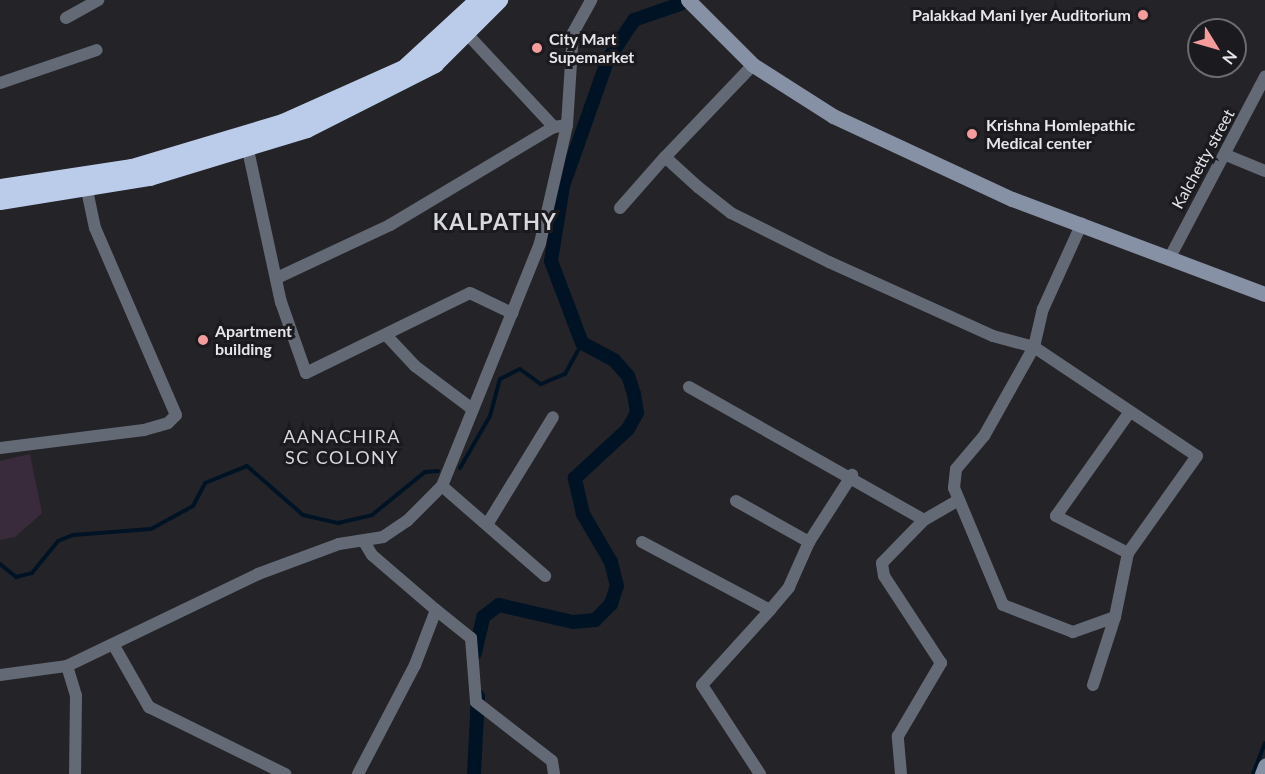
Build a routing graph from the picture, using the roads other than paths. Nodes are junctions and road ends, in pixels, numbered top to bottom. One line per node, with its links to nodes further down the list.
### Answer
1 (98, 0): 6 (street)
2 (479, 0): 17 (highway)
3 (499, 0): 7 (highway)
4 (591, 0): 12 (street)
5 (688, 0): 9 (street)
6 (66, 18)
7 (469, 36): 12 (street); 13 (highway)
8 (97, 50): 11 (street)
9 (753, 65): 15 (street); 21 (street)
10 (1265, 77): 14 (street, Kalchetty street)
11 (0, 83)
12 (560, 126): 23 (street); 25 (street)
13 (248, 150): 18 (highway); 23 (street)
14 (1226, 155): 16 (street); 22 (street, Kalchetty street)
15 (665, 157): 20 (street); 27 (street)
16 (1265, 171)
17 (0, 188)
18 (87, 191): 19 (highway); 32 (street)
19 (0, 201)
20 (620, 208)
21 (1082, 223): 22 (street); 27 (street)
22 (1170, 257): 24 (street)
23 (279, 277): 26 (street)
24 (1265, 294)
25 (512, 313): 26 (street); 29 (street)
26 (386, 335): 29 (street)
27 (1034, 347): 30 (street); 36 (street)
28 (689, 387): 33 (street)
29 (471, 408): 34 (street)
30 (1129, 413): 42 (street); 42 (street)
31 (554, 417): 38 (street)
32 (0, 448)
33 (852, 476): 37 (street); 41 (street)
34 (441, 486): 38 (street); 39 (street)
35 (736, 501): 41 (street)
36 (957, 501): 37 (street); 46 (street)
37 (924, 520): 57 (street)
38 (488, 524): 43 (street)
39 (363, 540): 44 (street); 47 (street)
40 (642, 542): 45 (street)
41 (810, 542): 45 (street)
42 (1128, 553): 46 (street)
43 (545, 576)
44 (436, 610): 54 (street); 55 (street)
45 (770, 610): 56 (street)
46 (1115, 616): 50 (street)
47 (113, 644): 48 (street); 53 (street)
48 (67, 666): 49 (street); 52 (street)
49 (0, 675)
50 (1093, 686)
51 (1265, 766): 58 (street)
52 (75, 774)
53 (285, 774)
54 (358, 774)
55 (554, 774)
56 (760, 774)
57 (901, 774)
58 (1262, 774)

